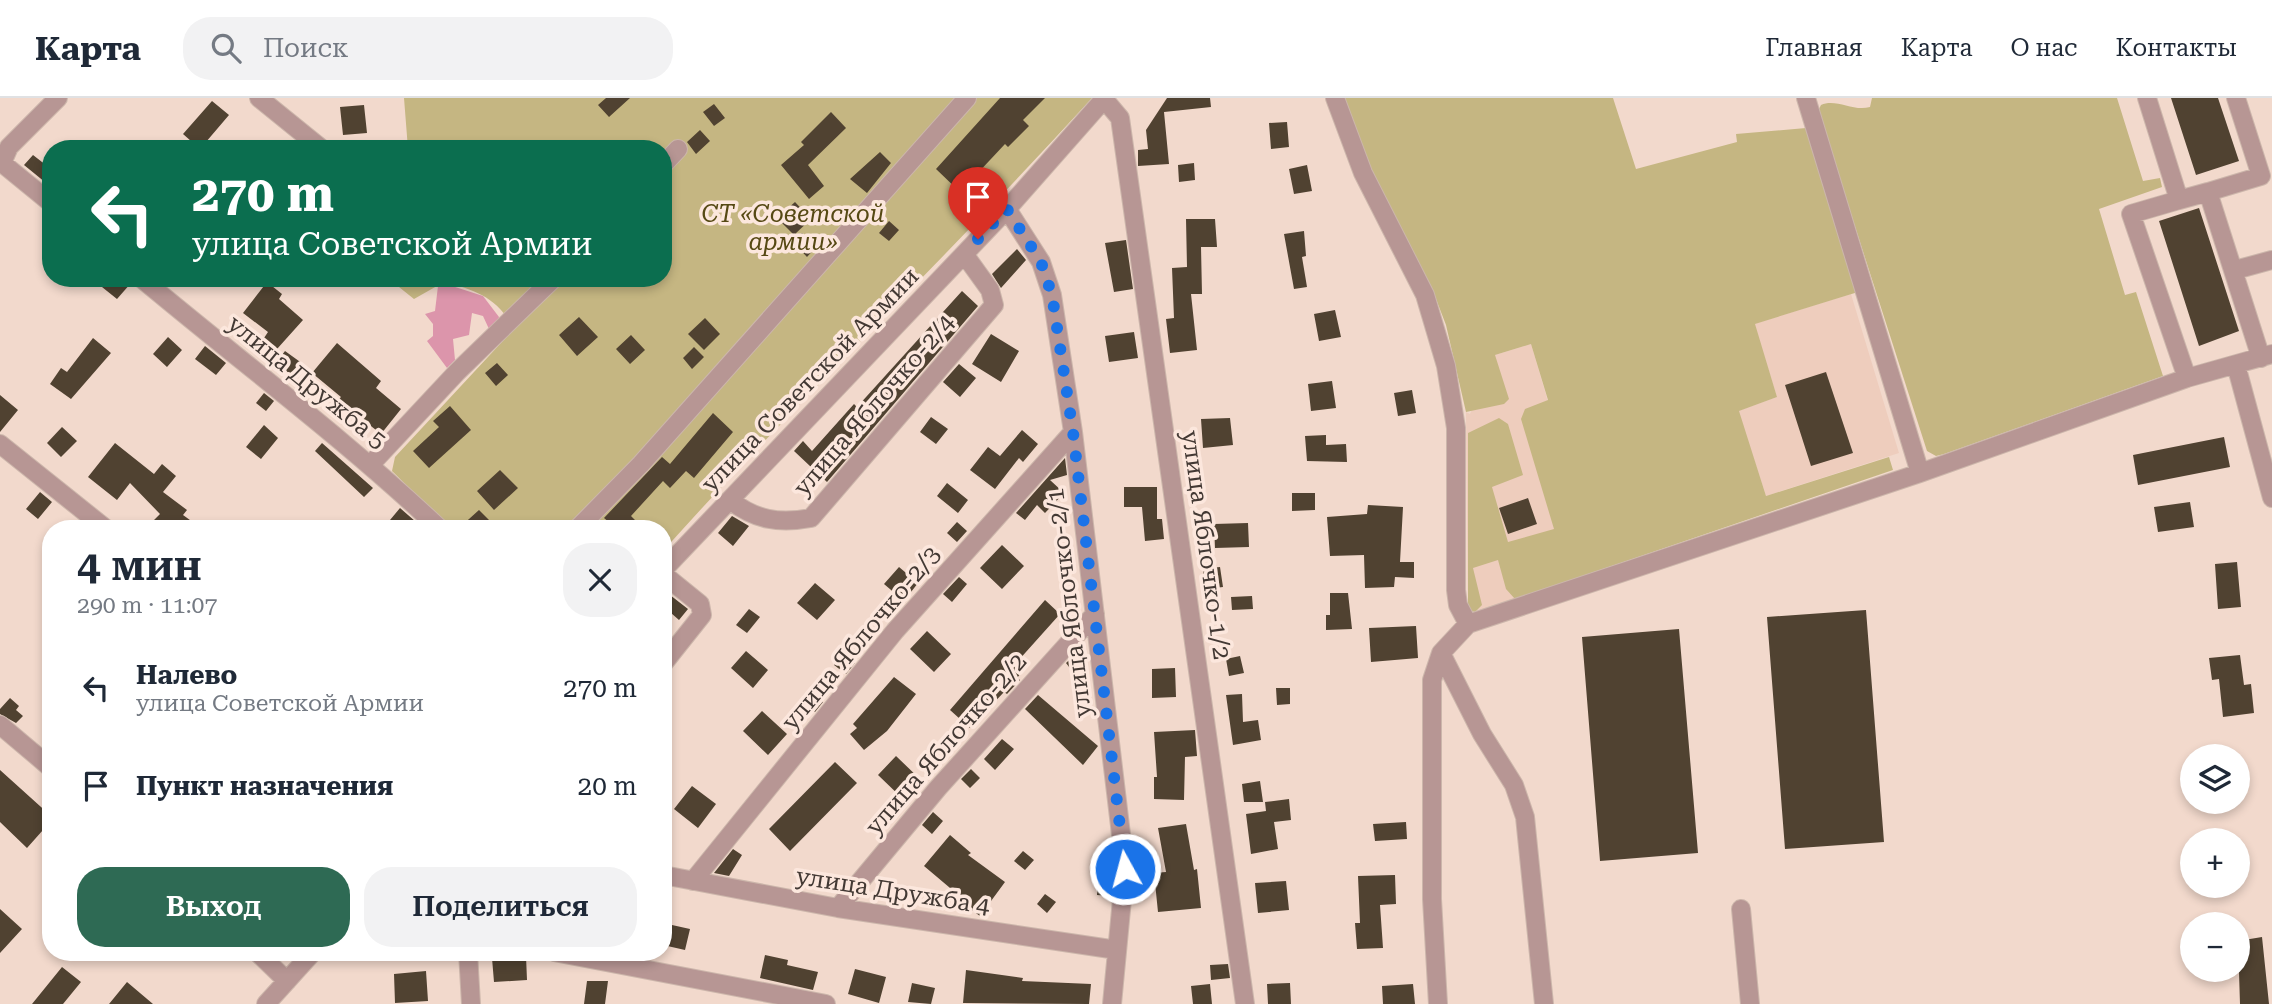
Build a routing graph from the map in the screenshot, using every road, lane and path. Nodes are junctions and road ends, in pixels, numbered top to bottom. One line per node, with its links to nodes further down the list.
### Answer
1 (58, 98): 12 (street)
2 (259, 98): 9 (street)
3 (967, 98): 33 (street)
4 (1335, 98): 37 (street)
5 (1805, 98): 28 (street)
6 (2147, 98): 15 (street)
7 (2236, 98): 13 (street)
8 (1104, 99): 16 (street, улица Советской Армии); 56 (street, улица Яблочко-1/2)
9 (311, 140)
10 (678, 149): 11 (street)
11 (672, 155)
12 (1, 163): 14 (street)
13 (2208, 192): 15 (street); 19 (street)
14 (42, 196)
15 (2179, 200): 24 (street)
16 (1007, 209): 17 (street, улица Советской Армии); 25 (street, улица Яблочко-2/1)
17 (964, 254): 30 (street, улица Советской Армии); 30 (street, улица Яблочко-2/4)
18 (2272, 260): 19 (street)
19 (2235, 270): 22 (street)
20 (152, 287): 27 (street, улица Дружба 5)
21 (545, 287): 27 (street)
22 (2267, 356): 23 (street)
23 (2236, 365): 24 (street); 29 (street)
24 (2187, 378): 28 (street)
25 (1073, 432): 36 (street, улица Яблочко-2/1); 43 (street, улица Яблочко-2/3)
26 (0, 444): 31 (street)
27 (371, 464): 32 (street, улица Дружба 5)
28 (1920, 472): 37 (street)
29 (2272, 498)
30 (730, 500): 34 (street, улица Советской Армии)
31 (96, 520)
32 (430, 520)
33 (586, 520)
34 (672, 562)
35 (672, 580): 38 (street)
36 (1095, 614): 44 (street, улица Яблочко-2/2); 46 (street, улица Яблочко-2/1)
37 (1468, 624): 39 (street)
38 (672, 653)
39 (1441, 653): 57 (street); 58 (street)
40 (0, 725): 41 (street)
41 (42, 760)
42 (672, 877): 43 (street, улица Дружба 4)
43 (693, 881): 44 (street, улица Дружба 4)
44 (838, 908): 46 (street, улица Дружба 4)
45 (1741, 909): 59 (street)
46 (1117, 950): 55 (street, улица Яблочко-2/1)
47 (266, 961): 51 (street)
48 (305, 961): 51 (street)
49 (469, 961): 53 (street)
50 (601, 961): 54 (street)
51 (287, 981): 52 (street)
52 (266, 1004)
53 (471, 1004)
54 (826, 1004)
55 (1112, 1004)
56 (1245, 1004)
57 (1437, 1004)
58 (1544, 1004)
59 (1751, 1004)

